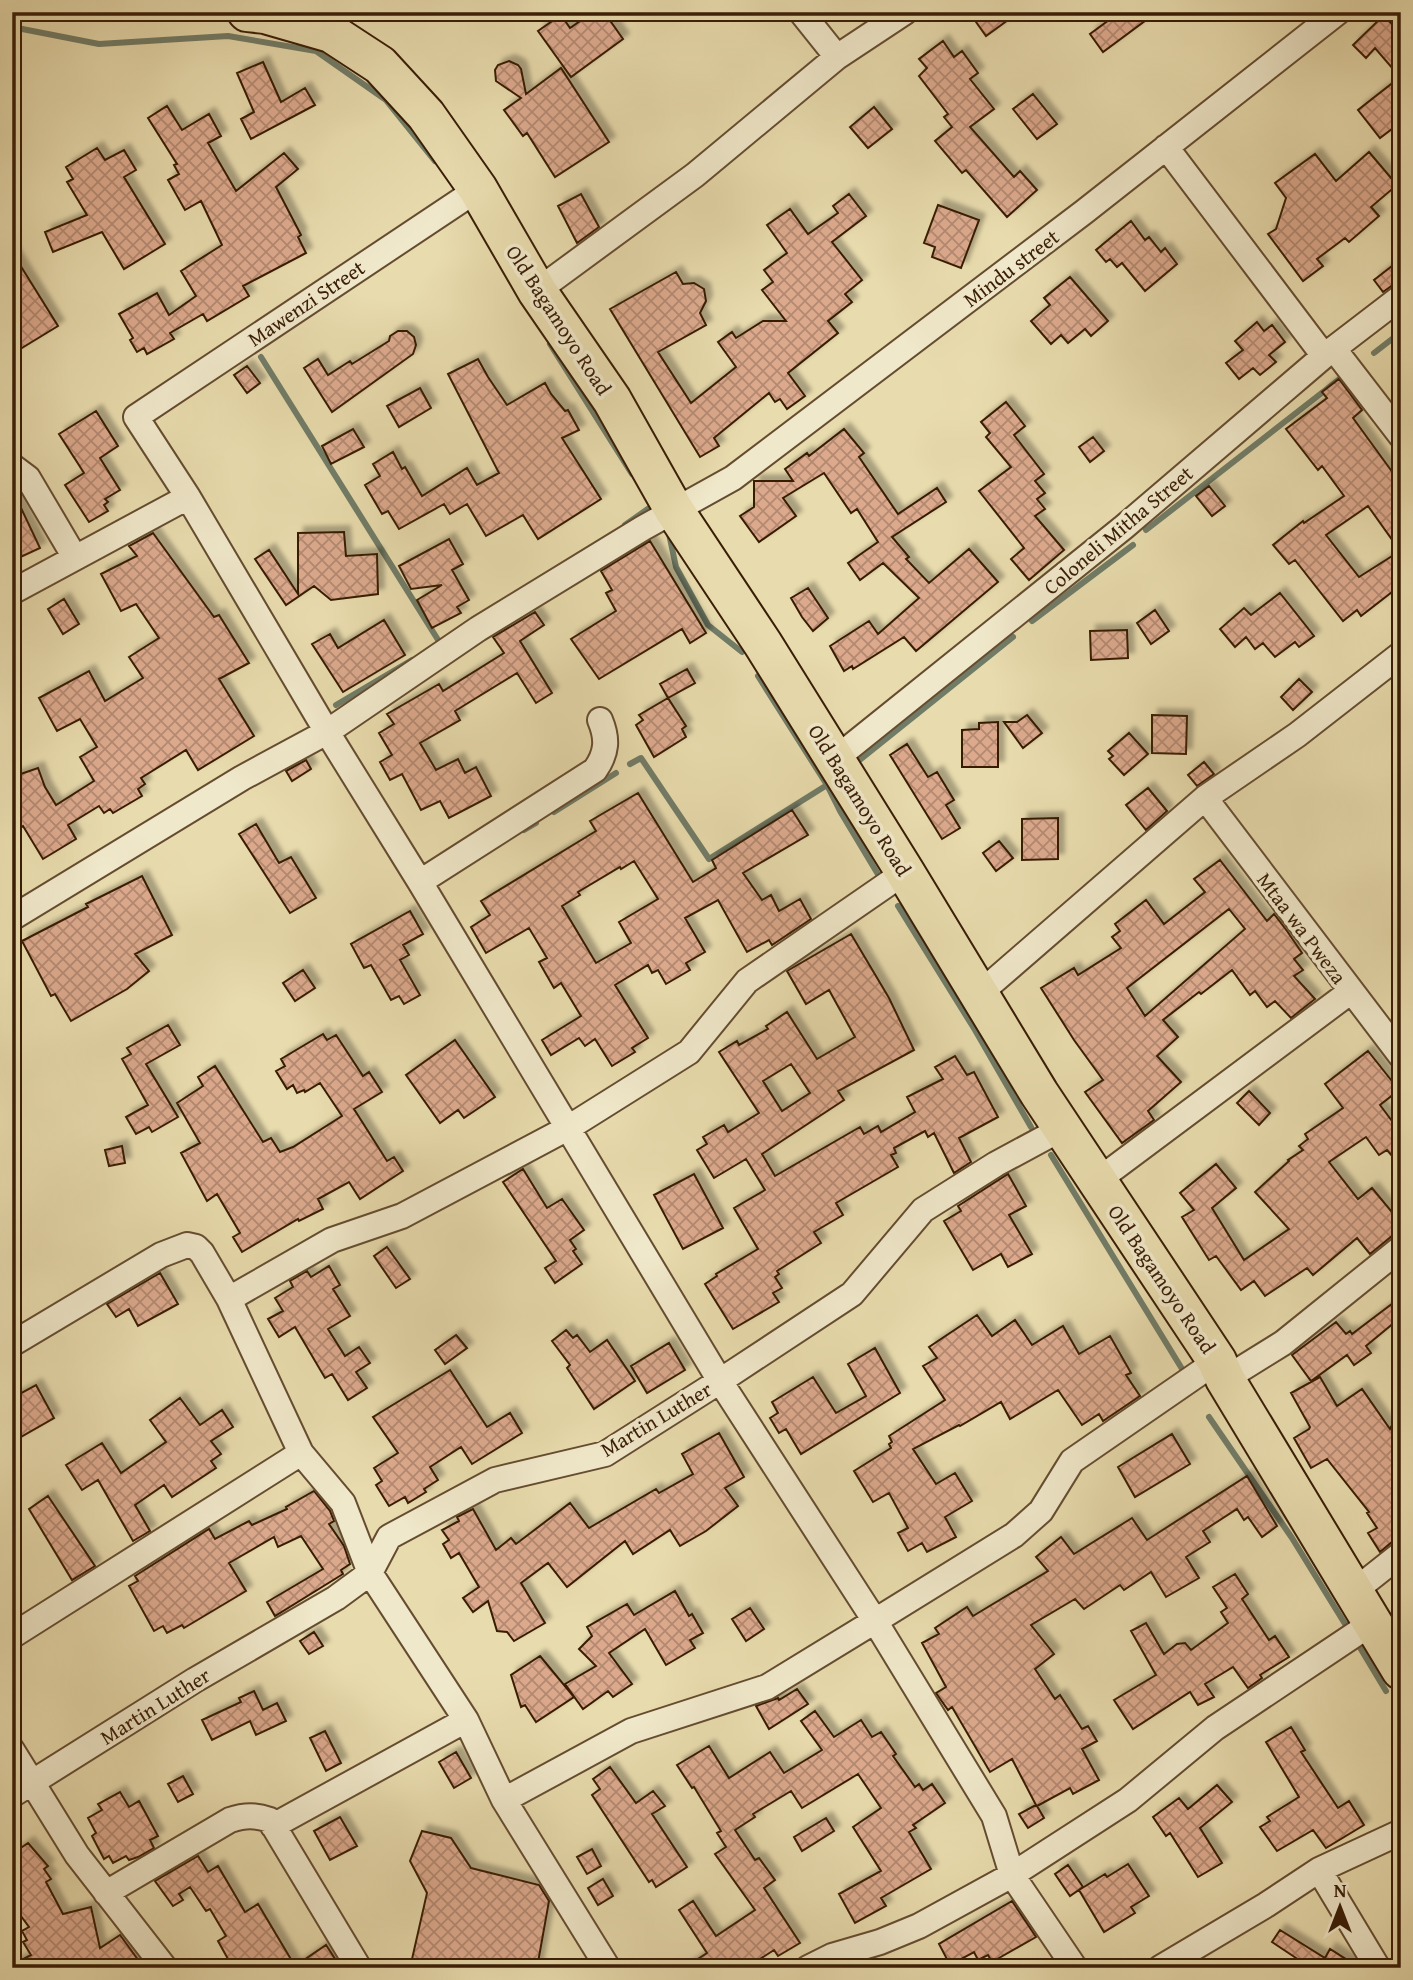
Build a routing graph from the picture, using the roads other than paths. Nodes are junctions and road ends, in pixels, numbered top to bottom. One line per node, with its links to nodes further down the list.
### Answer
1 (247, 12): 7 (main road, Old Bagamoyo Road)
2 (801, 12): 5 (street)
3 (905, 12): 5 (street)
4 (1338, 12): 6 (street, Mindu street)
5 (837, 57): 8 (street)
6 (1166, 146): 10 (street); 14 (street, Mindu street)
7 (478, 189): 8 (main road, Old Bagamoyo Road); 13 (street, Mawenzi Street)
8 (537, 290): 14 (main road, Old Bagamoyo Road)
9 (1401, 298): 10 (street, Coloneli Mitha Street)
10 (1329, 352): 11 (street); 20 (street, Coloneli Mitha Street)
11 (1401, 436)
12 (12, 466): 15 (street)
13 (188, 496): 15 (street); 19 (street)
14 (674, 510): 19 (street, Mindu street); 20 (main road, Old Bagamoyo Road)
15 (74, 556): 16 (street)
16 (12, 592)
17 (1401, 653): 21 (street)
18 (600, 720): 23 (street)
19 (327, 732): 23 (street); 24 (street, Mindu street)
20 (834, 760): 22 (main road, Old Bagamoyo Road)
21 (1205, 799): 25 (street, Mtaa wa Pweza); 26 (street)
22 (905, 872): 26 (main road, Old Bagamoyo Road); 29 (street)
23 (420, 881): 29 (street)
24 (12, 918)
25 (1350, 992): 27 (street, Mtaa wa Pweza); 30 (street)
26 (979, 994): 28 (main road, Old Bagamoyo Road)
27 (1401, 1056)
28 (1063, 1128): 30 (main road, Old Bagamoyo Road); 35 (street, Martin Luther)
29 (568, 1129): 32 (street); 35 (street)
30 (1097, 1181): 34 (main road, Old Bagamoyo Road)
31 (1401, 1248): 34 (street)
32 (229, 1299): 33 (street); 36 (street)
33 (12, 1344)
34 (1221, 1370): 39 (main road, Old Bagamoyo Road); 40 (street)
35 (720, 1381): 38 (street, Martin Luther); 40 (street)
36 (301, 1453): 38 (street); 41 (street)
37 (1401, 1554): 39 (street)
38 (370, 1573): 43 (street); 45 (street, Martin Luther)
39 (1362, 1608): 42 (main road, Old Bagamoyo Road); 50 (street)
40 (875, 1621): 46 (street); 50 (street)
41 (12, 1636)
42 (1401, 1670)
43 (466, 1720): 46 (street); 47 (street)
44 (12, 1750): 45 (street)
45 (23, 1789): 51 (street)
46 (504, 1800): 54 (street)
47 (273, 1826): 51 (street); 53 (street)
48 (1401, 1832): 49 (street)
49 (1319, 1870): 57 (street); 58 (street)
50 (1012, 1875): 55 (street); 56 (street)
51 (106, 1893): 52 (street)
52 (165, 1968)
53 (359, 1968)
54 (608, 1968)
55 (807, 1968)
56 (1075, 1968)
57 (1160, 1968)
58 (1378, 1968)

